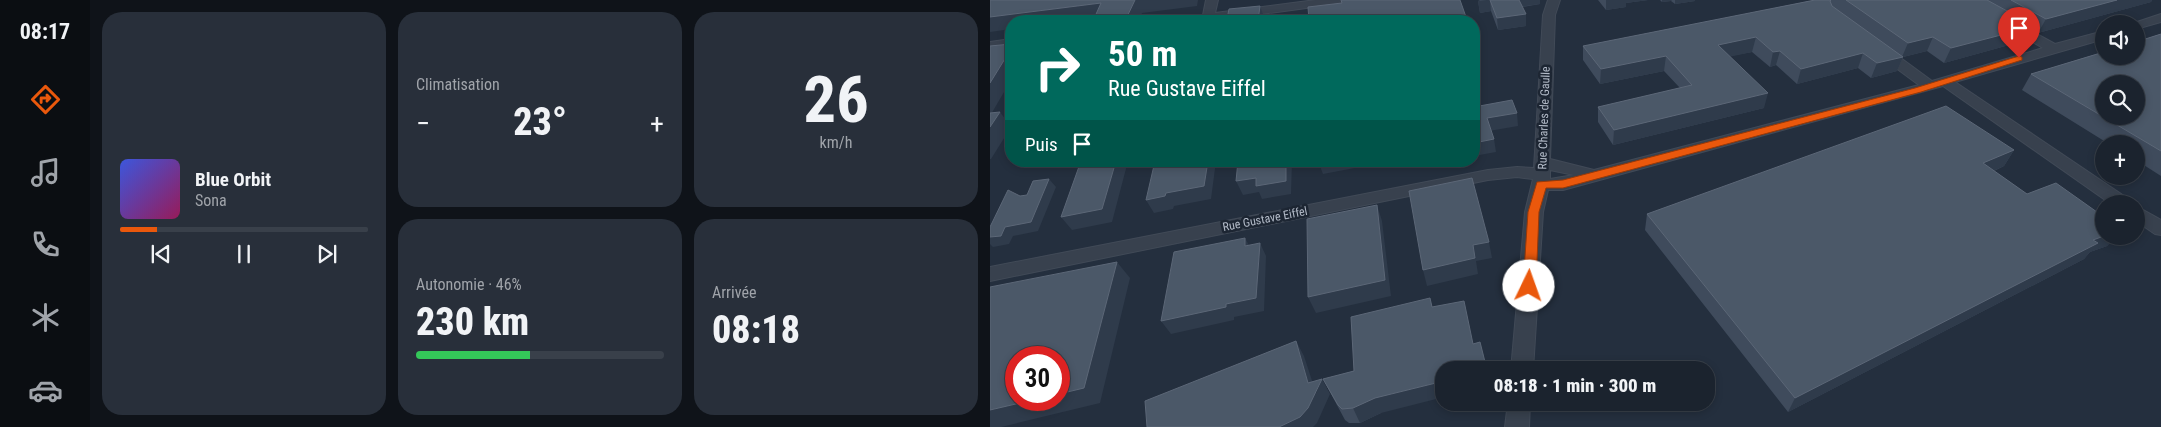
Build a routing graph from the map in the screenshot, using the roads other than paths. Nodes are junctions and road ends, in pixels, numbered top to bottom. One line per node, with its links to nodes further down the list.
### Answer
1 (1212, 0): 8 (street)
2 (1343, 0): 6 (street)
3 (1545, 0): 7 (street, Rue Charles de Gaulle)
4 (1554, 0): 7 (street, Rue Charles de Gaulle)
5 (1966, 0): 16 (street)
6 (1313, 2): 9 (street)
7 (1549, 14): 19 (street, Rue Charles de Gaulle)
8 (1209, 15)
9 (1228, 15)
10 (2161, 18): 11 (street)
11 (2145, 22)
12 (2095, 37): 16 (street, Rue Gustave Eiffel)
13 (1005, 44): 15 (street)
14 (1872, 44): 18 (street)
15 (990, 46)
16 (2054, 48): 17 (street, Rue Gustave Eiffel)
17 (1945, 81): 18 (street, Rue Gustave Eiffel); 20 (street)
18 (1930, 86): 19 (street, Rue Gustave Eiffel)
19 (1541, 174): 23 (street, Rue Gustave Eiffel); 24 (street, Rue Charles de Gaulle)
20 (2111, 195)
21 (2145, 218): 22 (street)
22 (2161, 229)
23 (990, 274)
24 (1523, 361)
25 (1518, 411): 26 (street)
26 (1517, 427)

